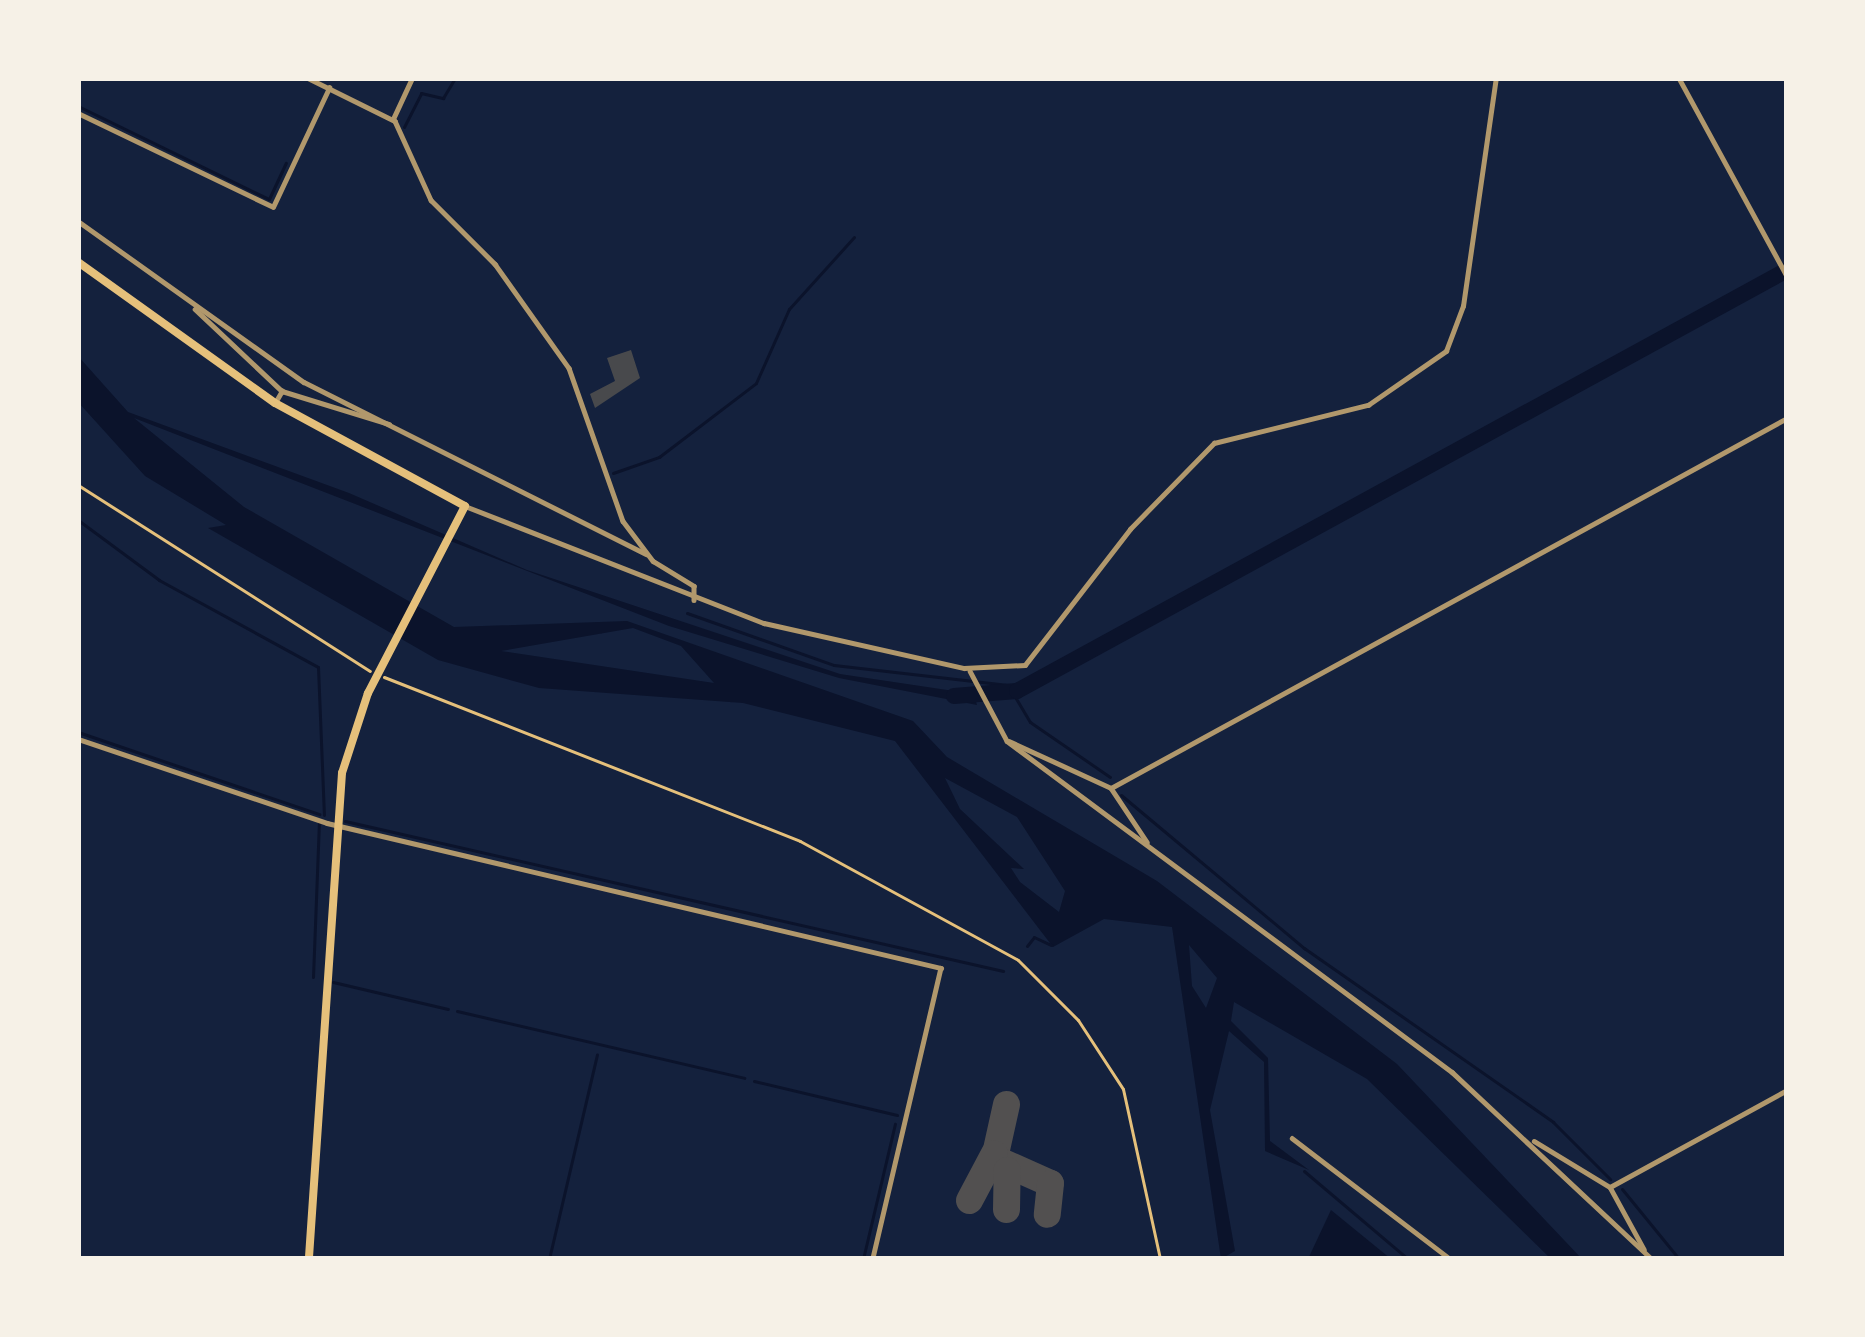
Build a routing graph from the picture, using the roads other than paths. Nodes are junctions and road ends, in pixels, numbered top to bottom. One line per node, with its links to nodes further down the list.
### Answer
1 (308, 78): 5 (street)
2 (412, 78): 7 (street)
3 (1496, 78): 19 (street)
4 (1679, 78): 10 (street)
5 (329, 88): 6 (street); 7 (street)
6 (78, 113)
7 (393, 119): 17 (street)
8 (78, 221): 11 (street)
9 (78, 262): 13 (main road)
10 (1787, 276)
11 (195, 309): 12 (street); 15 (street)
12 (282, 391): 13 (street); 15 (street)
13 (275, 403): 16 (main road)
14 (1787, 418): 22 (street)
15 (391, 425): 17 (street)
16 (465, 506): 18 (street); 23 (main road)
17 (647, 554): 18 (street)
18 (694, 600): 19 (street)
19 (964, 668): 21 (street)
20 (78, 739): 23 (street)
21 (1007, 741): 22 (street); 24 (street)
22 (1111, 788): 24 (street)
23 (336, 825): 30 (main road); 31 (street)
24 (1148, 842): 27 (street)
25 (1787, 1090): 28 (street)
26 (1292, 1138): 32 (street)
27 (1534, 1141): 28 (street); 29 (street)
28 (1610, 1187): 29 (street)
29 (1644, 1250): 33 (street)
30 (309, 1259)
31 (873, 1259)
32 (1450, 1259)
33 (1652, 1259)

